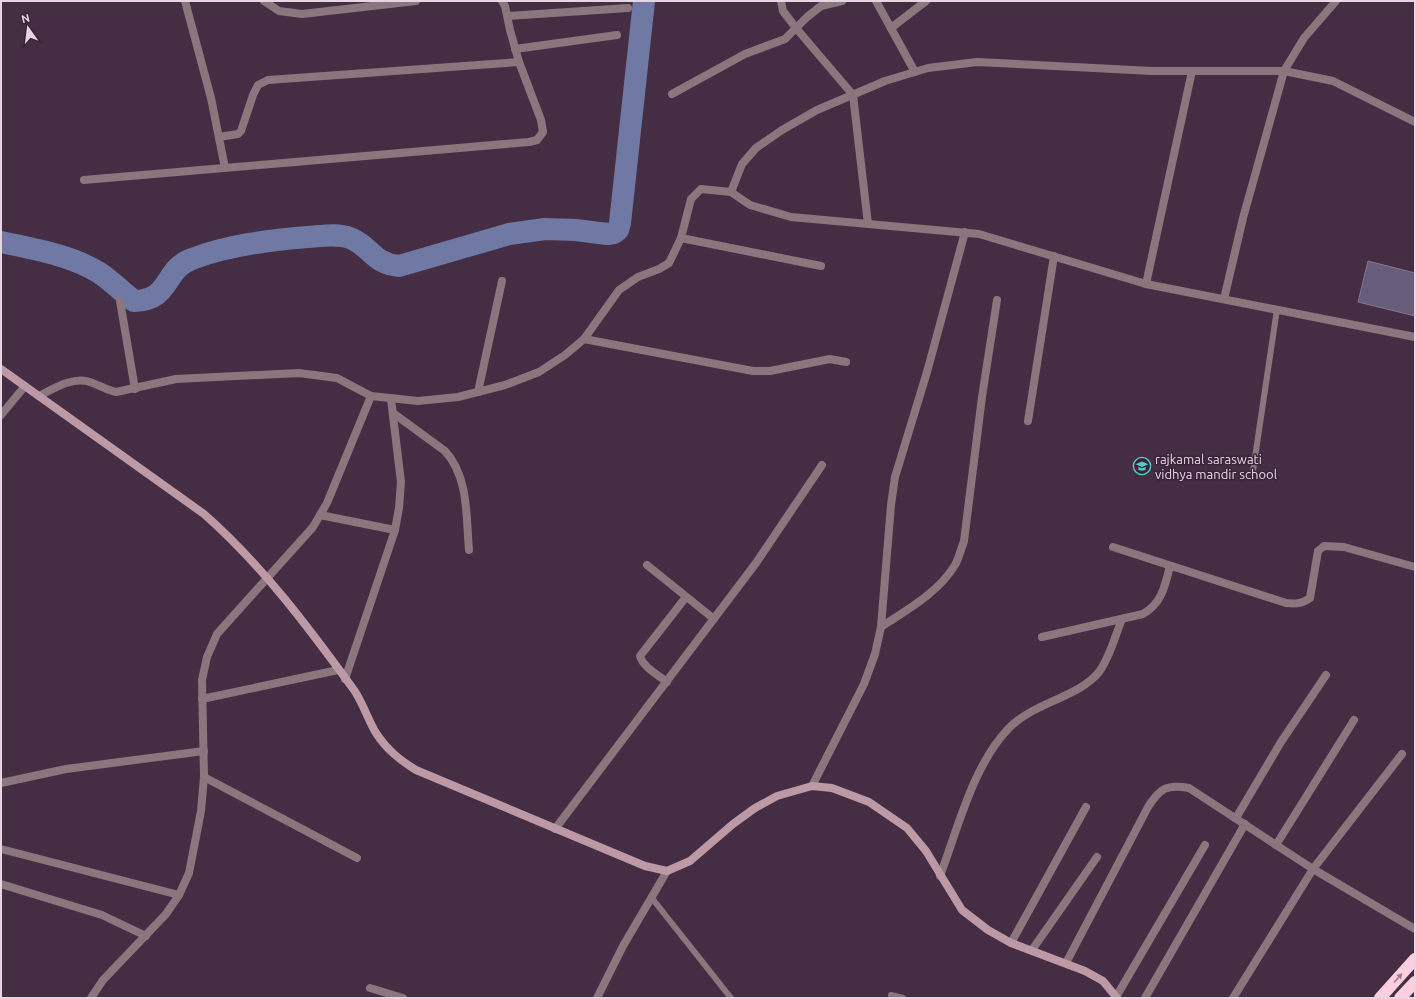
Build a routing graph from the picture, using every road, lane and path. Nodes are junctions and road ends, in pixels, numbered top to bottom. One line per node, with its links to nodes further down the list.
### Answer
1 (185, 1): 23 (street)
2 (264, 1): 3 (street)
3 (416, 1)
4 (503, 1): 11 (street)
5 (781, 1): 12 (street)
6 (842, 1): 12 (street)
7 (876, 1): 13 (street)
8 (926, 1): 13 (street)
9 (1336, 1): 18 (street)
10 (628, 8): 11 (street)
11 (508, 16): 15 (street)
12 (796, 28): 20 (street); 21 (street)
13 (891, 28): 19 (street)
14 (616, 35): 15 (street)
15 (515, 49): 16 (street)
16 (519, 62): 23 (street); 24 (street)
17 (1192, 71): 18 (street); 19 (street); 33 (street)
18 (1284, 71): 22 (street); 34 (street)
19 (915, 72): 21 (street)
20 (672, 94)
21 (853, 95): 26 (street); 27 (street)
22 (1415, 122)
23 (219, 137): 24 (street)
24 (225, 168): 25 (street)
25 (84, 180)
26 (731, 192): 27 (street); 29 (street)
27 (868, 224): 28 (street)
28 (965, 232): 30 (street); 64 (street)
29 (681, 238): 31 (street); 39 (street)
30 (1054, 256): 33 (street); 50 (street)
31 (821, 266)
32 (502, 281): 44 (street)
33 (1146, 284): 34 (street)
34 (1224, 299): 37 (street)
35 (997, 300): 64 (street)
36 (120, 301): 43 (street)
37 (1277, 309): 38 (street); 52 (lane)
38 (1415, 337)
39 (584, 339): 40 (street); 44 (street)
40 (846, 362)
41 (1, 369): 42 (street)
42 (25, 386): 45 (street); 49 (street)
43 (135, 389): 45 (street); 46 (street)
44 (478, 392): 47 (street)
45 (39, 396): 60 (street)
46 (371, 396): 47 (street); 53 (street)
47 (391, 399): 48 (street)
48 (393, 413): 54 (street); 56 (street)
49 (1, 414)
50 (1028, 421)
51 (822, 465): 62 (street)
52 (1253, 471)
53 (320, 515): 54 (street); 60 (street)
54 (395, 530): 68 (street)
55 (1113, 547): 58 (street)
56 (469, 550)
57 (647, 565): 61 (street)
58 (1170, 566): 59 (street); 63 (street)
59 (1415, 567)
60 (267, 577): 66 (street); 70 (street)
61 (686, 597): 62 (street); 69 (street)
62 (714, 619): 69 (street)
63 (1122, 619): 65 (street); 88 (street)
64 (881, 627): 76 (street)
65 (1042, 637)
66 (338, 670): 68 (street); 70 (street)
67 (1326, 675): 78 (street)
68 (345, 679): 80 (street)
69 (667, 682): 80 (street)
70 (202, 699): 72 (street)
71 (1354, 720): 82 (street)
72 (204, 751): 74 (street); 75 (street)
73 (1402, 754): 86 (street)
74 (204, 777): 85 (street); 90 (street)
75 (1, 782)
76 (812, 786): 87 (street); 88 (street)
77 (1086, 807): 94 (street)
78 (1236, 818): 79 (street); 97 (street)
79 (1245, 824): 82 (street); 107 (street)
80 (555, 829): 87 (street)
81 (1205, 845): 101 (street)
82 (1276, 845): 86 (street)
83 (1, 849): 90 (street)
84 (1097, 857): 95 (street)
85 (357, 858)
86 (1313, 869): 92 (street); 108 (street)
87 (667, 871): 91 (street)
88 (940, 876): 94 (street)
89 (1, 884): 93 (street)
90 (179, 895): 93 (street)
91 (652, 897): 104 (street); 105 (lane)
92 (1415, 929)
93 (146, 936): 102 (street)
94 (1011, 943): 95 (street)
95 (1032, 950): 97 (street)
96 (1415, 959): 109 (highway, one-way to 96)
97 (1066, 963): 101 (street)
98 (1415, 982): 110 (highway)
99 (370, 988): 103 (street)
100 (891, 995): 106 (lane)
101 (1117, 997)
102 (91, 998)
103 (404, 998)
104 (597, 998)
105 (731, 998)
106 (903, 998)
107 (1145, 998)
108 (1233, 998)
109 (1380, 998)
110 (1400, 998)

